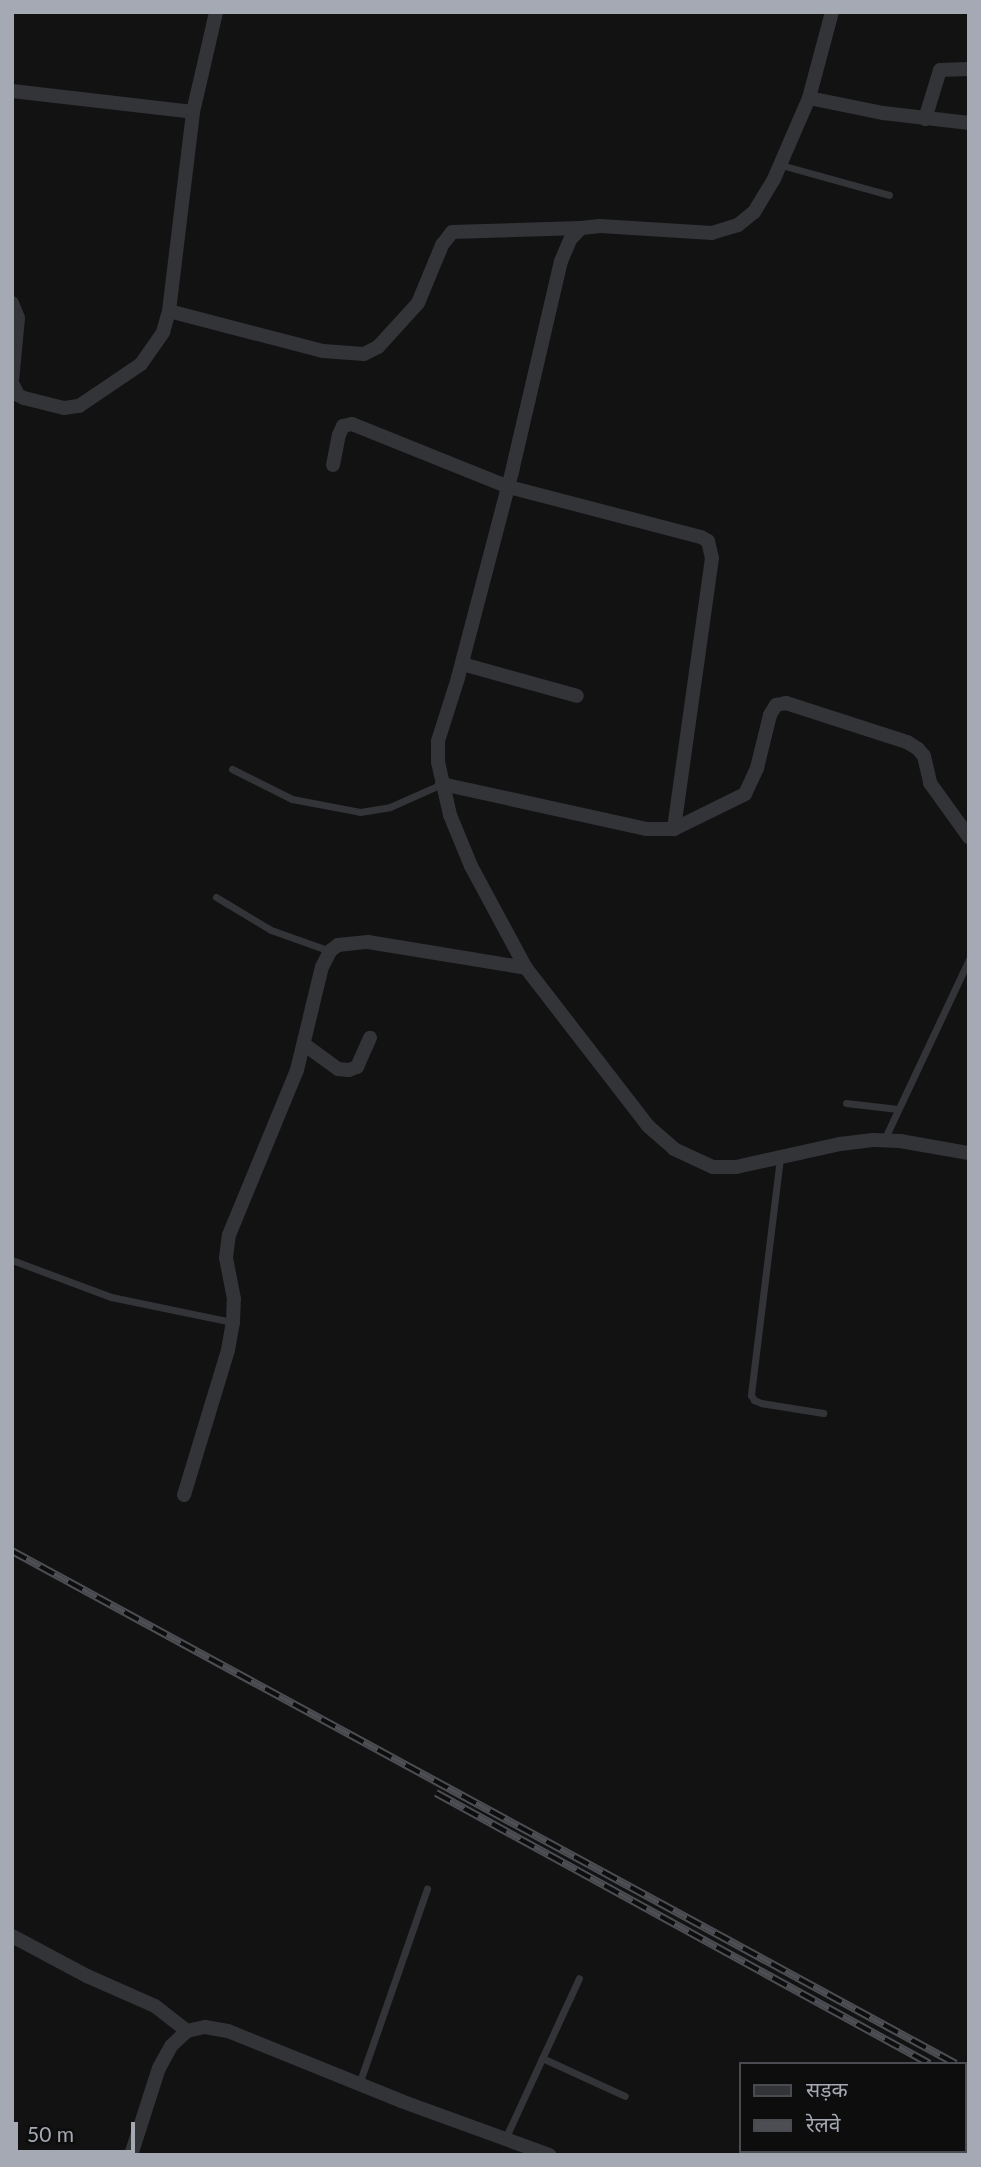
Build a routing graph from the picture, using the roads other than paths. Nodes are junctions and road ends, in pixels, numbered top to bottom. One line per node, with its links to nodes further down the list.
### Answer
1 (216, 12): 6 (street)
2 (832, 12): 5 (street)
3 (969, 69): 7 (street)
4 (12, 91): 6 (street)
5 (809, 98): 7 (street); 9 (street)
6 (193, 112): 13 (street)
7 (925, 119): 8 (street)
8 (969, 123)
9 (781, 164): 10 (lane); 11 (street)
10 (890, 195)
11 (581, 228): 13 (street); 16 (street)
12 (12, 303): 14 (street)
13 (169, 311): 14 (street)
14 (12, 382)
15 (332, 465): 16 (street)
16 (509, 487): 17 (street); 21 (street)
17 (462, 664): 18 (street); 20 (street)
18 (577, 696)
19 (232, 769): 20 (lane)
20 (442, 784): 21 (street); 26 (street)
21 (674, 830): 22 (street)
22 (969, 837)
23 (216, 897): 24 (lane)
24 (330, 951): 26 (street); 28 (street)
25 (969, 959): 30 (lane)
26 (526, 968): 33 (street)
27 (370, 1038): 28 (street)
28 (305, 1045): 35 (street)
29 (846, 1103): 30 (lane)
30 (898, 1109): 31 (lane)
31 (883, 1140): 32 (street); 33 (street)
32 (969, 1153)
33 (780, 1157): 36 (lane)
34 (12, 1260): 35 (lane)
35 (233, 1322): 37 (street)
36 (823, 1413)
37 (184, 1494)
38 (427, 1889): 43 (lane)
39 (12, 1936): 41 (street)
40 (579, 1978): 42 (lane)
41 (187, 2031): 43 (street); 46 (street)
42 (542, 2058): 44 (lane); 45 (lane)
43 (359, 2084): 45 (street)
44 (625, 2096)
45 (505, 2139): 47 (street)
46 (131, 2155)
47 (549, 2155)

